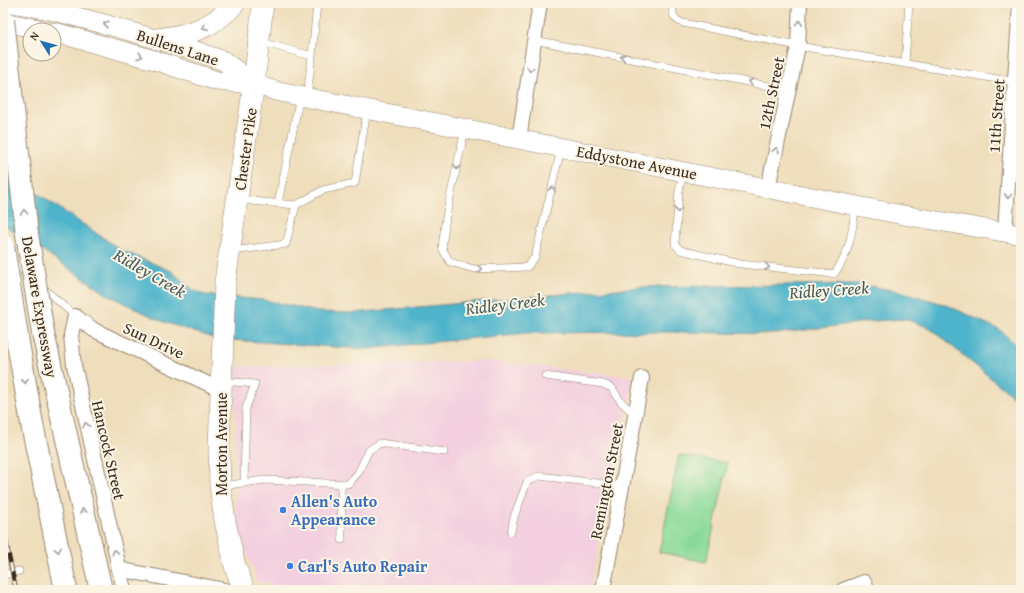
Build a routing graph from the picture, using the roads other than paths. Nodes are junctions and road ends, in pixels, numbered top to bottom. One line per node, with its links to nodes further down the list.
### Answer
1 (12, 3): 13 (street, Bullens Lane, one-way to 1)
2 (235, 3): 13 (main road, one-way to 13)
3 (263, 3): 15 (main road, Chester Pike)
4 (316, 3): 17 (lane)
5 (540, 3): 14 (street)
6 (673, 3): 16 (lane)
7 (800, 3): 16 (street, 12th Street, one-way to 7)
8 (909, 3): 18 (lane)
9 (1020, 3): 19 (street, 11th Street)
10 (3, 21): 11 (street); 56 (highway, Delaware Expressway, one-way to 10, bridge)
11 (22, 25)
12 (62, 34): 20 (street, Bullens Lane, one-way to 20)
13 (157, 39): 20 (street, Bullens Lane)
14 (534, 40): 21 (lane, one-way to 14); 25 (street, one-way to 25)
15 (258, 42): 17 (lane); 20 (main road, Chester Pike)
16 (798, 46): 18 (lane); 21 (street, 12th Street)
17 (312, 56): 22 (lane)
18 (905, 64): 19 (lane)
19 (1016, 82): 33 (street, 11th Street, one-way to 33)
20 (254, 84): 22 (street, Eddystone Avenue); 29 (main road, Chester Pike)
21 (789, 90): 28 (street, 12th Street, one-way to 21)
22 (303, 97): 23 (street, Eddystone Avenue); 30 (lane)
23 (367, 109): 24 (street, Eddystone Avenue); 31 (lane)
24 (465, 129): 25 (street, Eddystone Avenue); 26 (lane, one-way to 26)
25 (519, 139): 26 (street, Eddystone Avenue)
26 (562, 148): 27 (street, Eddystone Avenue)
27 (683, 172): 28 (street, Eddystone Avenue); 32 (lane, one-way to 32)
28 (768, 188): 32 (street, Eddystone Avenue)
29 (237, 200): 30 (lane); 35 (main road, Chester Pike)
30 (278, 203): 31 (lane)
31 (296, 205): 35 (lane)
32 (855, 206): 33 (street, Eddystone Avenue)
33 (1013, 233)
34 (3, 246): 55 (highway, Delaware Expressway, one-way to 55, bridge)
35 (230, 251): 37 (main road, Chester Pike)
36 (3, 253): 38 (lane)
37 (225, 294): 41 (main road, Morton Avenue)
38 (76, 316): 41 (street, Sun Drive); 50 (street, Hancock Street, one-way to 38)
39 (545, 376): 42 (lane)
40 (642, 378): 42 (street, Remington Street)
41 (221, 385): 44 (lane); 46 (main road, Morton Avenue)
42 (636, 415): 47 (street, Remington Street)
43 (444, 452): 45 (lane)
44 (244, 483): 45 (lane); 46 (lane)
45 (341, 484): 49 (lane)
46 (220, 486): 59 (main road, Morton Avenue)
47 (622, 486): 48 (lane); 60 (street, Remington Street)
48 (511, 532)
49 (342, 540)
50 (118, 570): 54 (street); 57 (street, Hancock Street)
51 (19, 571): 52 (lane)
52 (3, 574)
53 (866, 586): 61 (street)
54 (195, 587): 58 (street)
55 (66, 590)
56 (101, 590)
57 (124, 590)
58 (224, 590)
59 (244, 590)
60 (603, 590)
61 (843, 590)

